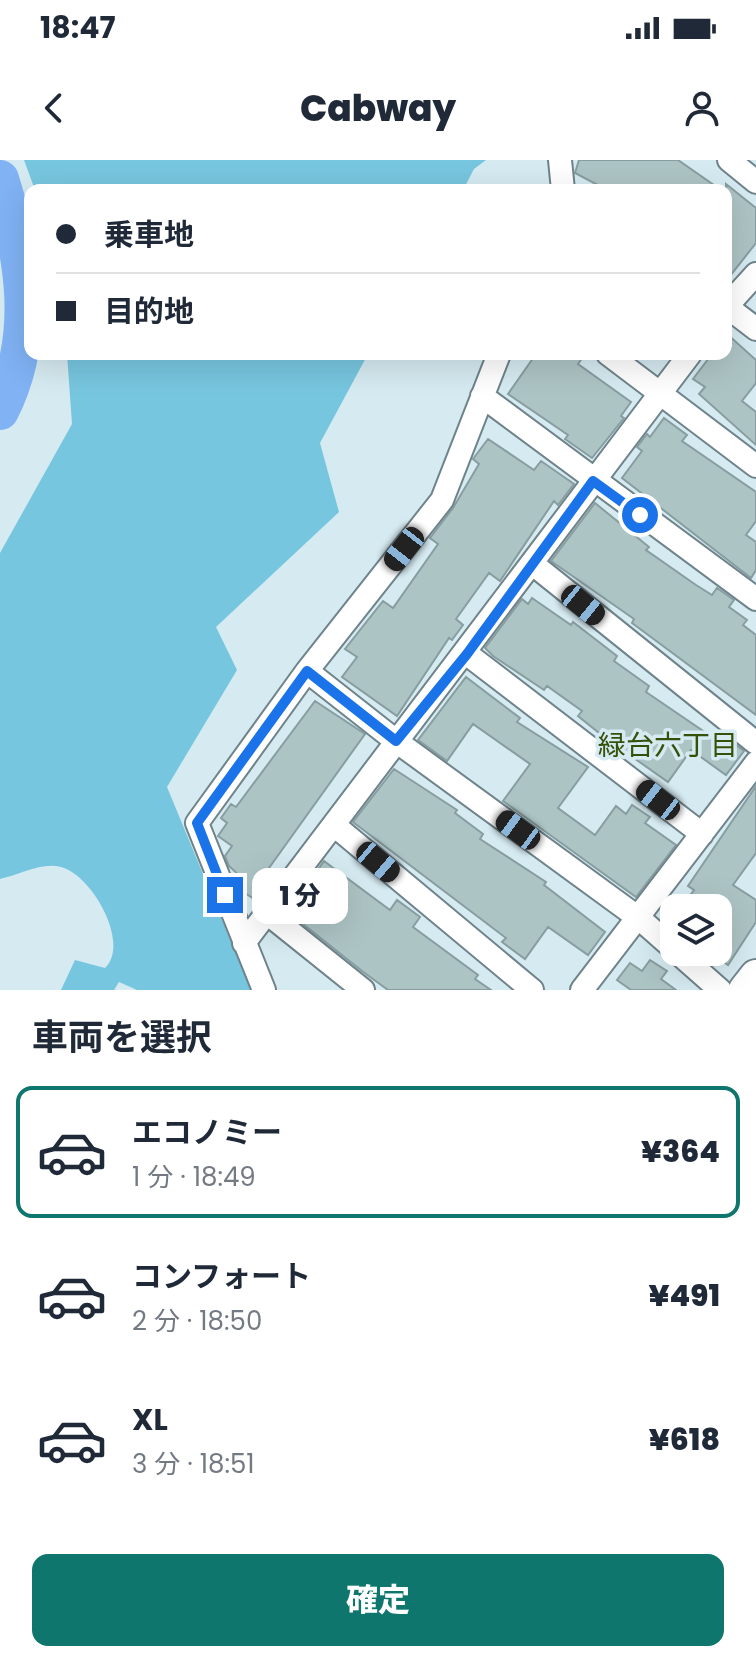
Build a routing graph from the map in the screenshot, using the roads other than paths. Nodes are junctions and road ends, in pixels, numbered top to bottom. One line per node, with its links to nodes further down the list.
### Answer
1 (560, 160): 4 (street)
2 (729, 160): 3 (street)
3 (756, 182)
4 (562, 184)
5 (756, 274): 6 (street)
6 (732, 300)
7 (732, 311): 8 (street)
8 (756, 329)
9 (497, 360): 13 (street)
10 (616, 360): 12 (street)
11 (686, 360): 12 (street)
12 (660, 394): 14 (street); 15 (street)
13 (482, 396): 15 (street); 19 (street)
14 (756, 466)
15 (593, 481): 16 (street); 17 (street)
16 (534, 565): 18 (street); 21 (street)
17 (756, 599)
18 (467, 654): 20 (street); 24 (street)
19 (307, 671): 20 (street); 28 (street)
20 (396, 741): 23 (street); 26 (street)
21 (756, 743)
22 (756, 763): 24 (street)
23 (334, 825): 25 (street); 33 (street)
24 (702, 834): 26 (street)
25 (267, 913): 28 (street); 32 (street)
26 (640, 919): 27 (street); 34 (street)
27 (660, 937)
28 (244, 943): 31 (street)
29 (693, 966): 35 (street)
30 (756, 976): 36 (street)
31 (264, 990)
32 (363, 990)
33 (532, 990)
34 (582, 990)
35 (720, 990)
36 (745, 990)

